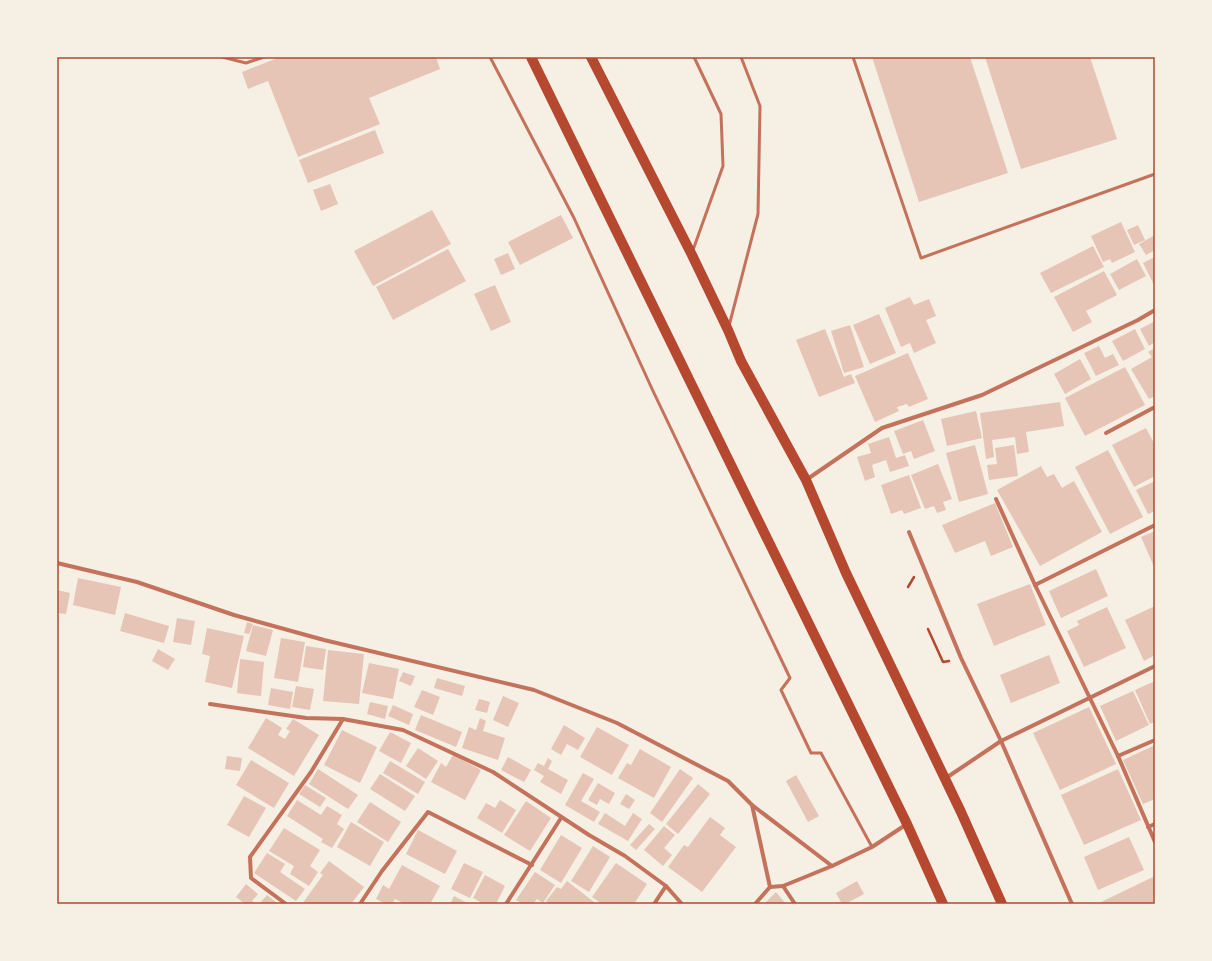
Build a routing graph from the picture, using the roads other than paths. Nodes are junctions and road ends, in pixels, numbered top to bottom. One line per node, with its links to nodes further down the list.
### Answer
1 (222, 57): 2 (lane)
2 (264, 57)
3 (490, 57): 35 (lane)
4 (531, 57): 31 (main road)
5 (591, 57): 10 (main road)
6 (694, 57): 10 (lane)
7 (741, 57): 12 (lane)
8 (853, 57): 9 (lane)
9 (1155, 174)
10 (692, 255): 12 (main road)
11 (1155, 310): 15 (street)
12 (728, 330): 15 (main road)
13 (1155, 407): 14 (street)
14 (1106, 433)
15 (806, 480): 28 (main road)
16 (996, 499): 20 (street)
17 (1155, 525): 20 (street)
18 (909, 532): 26 (street)
19 (57, 563): 29 (street)
20 (1035, 585): 22 (street)
21 (1155, 666): 22 (street)
22 (1090, 697): 26 (street); 27 (street)
23 (210, 704): 24 (street)
24 (343, 719): 30 (street); 41 (street)
25 (1155, 740): 27 (street)
26 (1001, 741): 28 (street); 50 (street)
27 (1118, 756): 33 (street)
28 (944, 779): 49 (main road)
29 (752, 805): 37 (street); 40 (street)
30 (561, 818): 36 (street); 38 (street)
31 (907, 824): 35 (street); 48 (main road)
32 (1155, 824): 33 (street)
33 (1148, 827): 34 (street)
34 (1155, 842)
35 (872, 847): 37 (street)
36 (532, 865): 42 (street); 43 (street)
37 (832, 866): 39 (street)
38 (666, 886): 44 (street); 45 (street)
39 (784, 886): 40 (street); 47 (street)
40 (770, 887): 46 (street)
41 (286, 904)
42 (360, 904)
43 (506, 904)
44 (654, 904)
45 (682, 904)
46 (755, 904)
47 (795, 904)
48 (943, 904)
49 (1002, 904)
50 (1072, 904)

